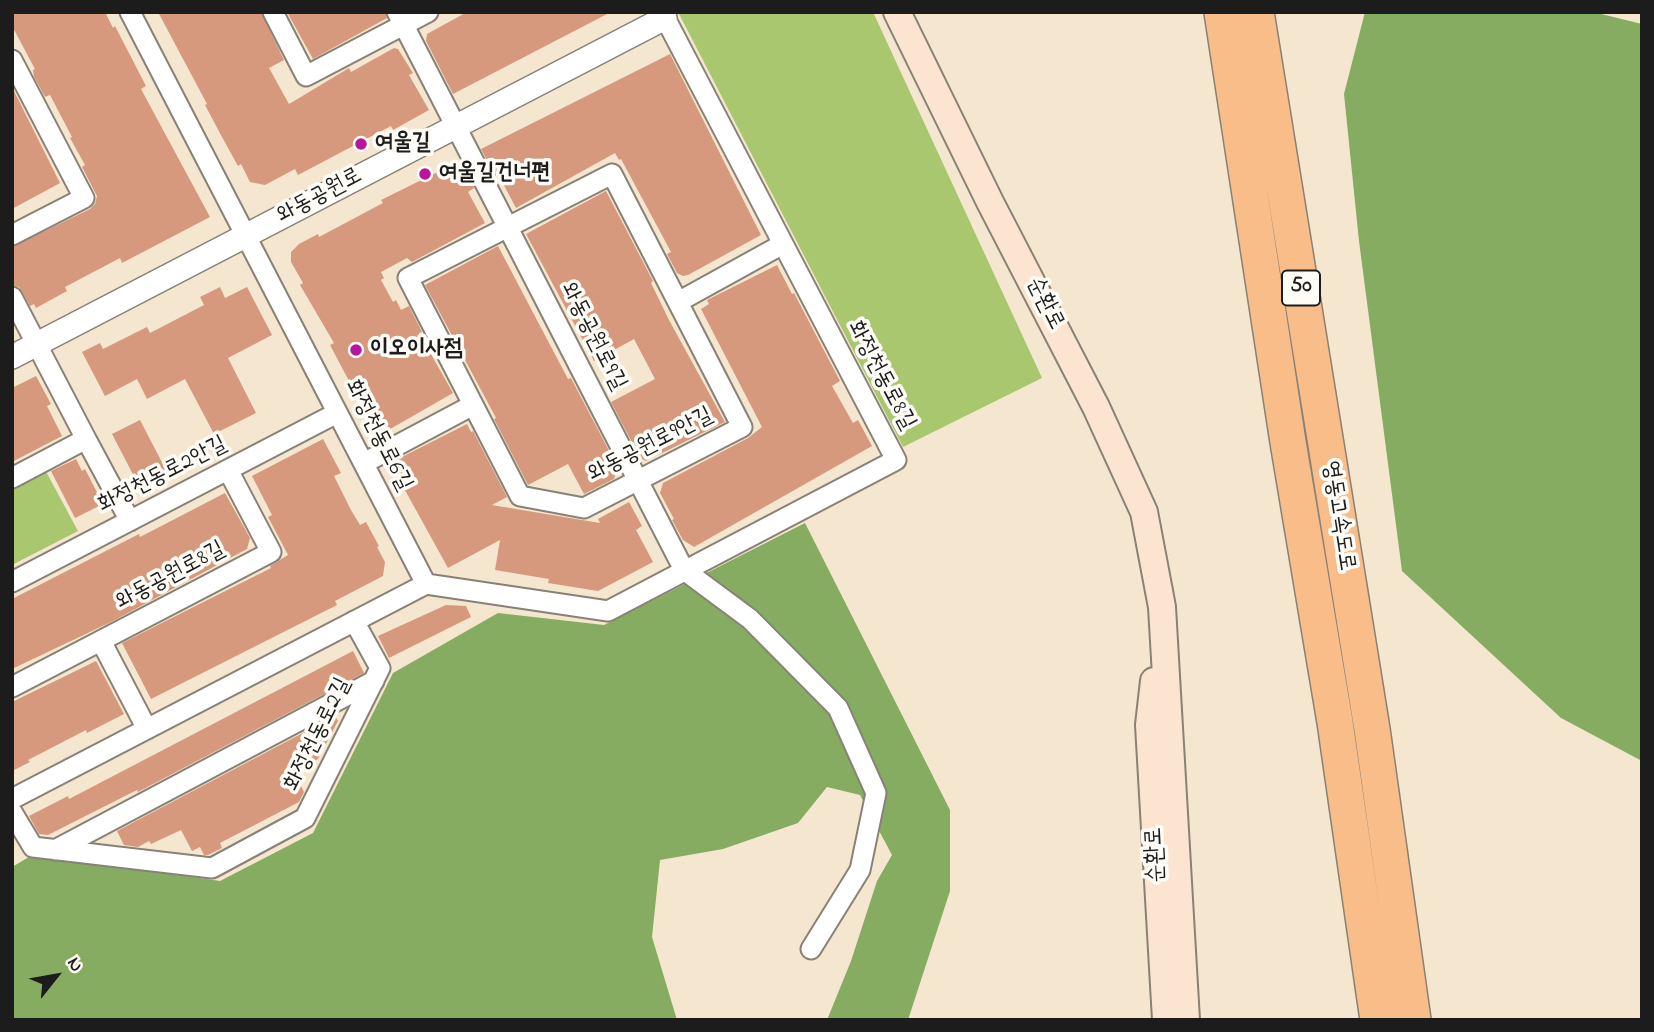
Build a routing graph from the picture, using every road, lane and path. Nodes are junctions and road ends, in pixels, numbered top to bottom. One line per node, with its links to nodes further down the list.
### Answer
1 (130, 12): 13 (street, 화정천동로6길)
2 (273, 12): 8 (street)
3 (428, 12): 8 (street)
4 (897, 12): 30 (main road, 순환로)
5 (1222, 12): 42 (highway, 영동고속도로 / 50)
6 (1256, 12): 43 (highway, 영동고속도로 / 50)
7 (663, 15): 10 (street, 와동공원로); 14 (street, 화정천동로8길)
8 (400, 19): 10 (street, 와동공원로9길)
9 (12, 60): 12 (street)
10 (456, 127): 11 (street, 와동공원로9길); 13 (street, 와동공원로)
11 (508, 227): 16 (street, 와동공원로9안길); 19 (street, 와동공원로9안길); 25 (street, 와동공원로9길)
12 (12, 235)
13 (246, 236): 17 (street, 와동공원로); 20 (street, 화정천동로6길)
14 (783, 244): 16 (street); 27 (street, 화정천동로8길)
15 (12, 297): 17 (street)
16 (678, 302): 25 (street, 와동공원로9안길)
17 (37, 344): 18 (street, 와동공원로); 21 (street)
18 (12, 357)
19 (474, 405): 22 (street); 25 (street, 와동공원로9안길)
20 (337, 413): 22 (street, 화정천동로6길); 23 (street, 화정천동로2안길)
21 (86, 439): 24 (street); 26 (street)
22 (364, 463): 29 (street, 화정천동로6길)
23 (228, 470): 26 (street, 화정천동로2안길); 32 (street, 와동공원로8길)
24 (12, 478)
25 (638, 481): 27 (street, 와동공원로9길)
26 (130, 521): 28 (street, 화정천동로2안길)
27 (684, 570): 29 (street, 화정천동로8길); 39 (street)
28 (12, 582)
29 (426, 584): 31 (street)
30 (1162, 607): 40 (main road, 순환로); 41 (main road, 순환로)
31 (354, 621): 33 (street); 35 (street)
32 (101, 641): 34 (street, 와동공원로8길); 35 (street)
33 (374, 681): 38 (street, 화정천동로2길); 38 (street, 화정천동로2길)
34 (12, 687)
35 (147, 729): 36 (street)
36 (12, 799)
37 (12, 812): 38 (street, 화정천동로2길)
38 (55, 850)
39 (811, 949)
40 (1166, 1020)
41 (1186, 1020)
42 (1378, 1020)
43 (1413, 1020)

